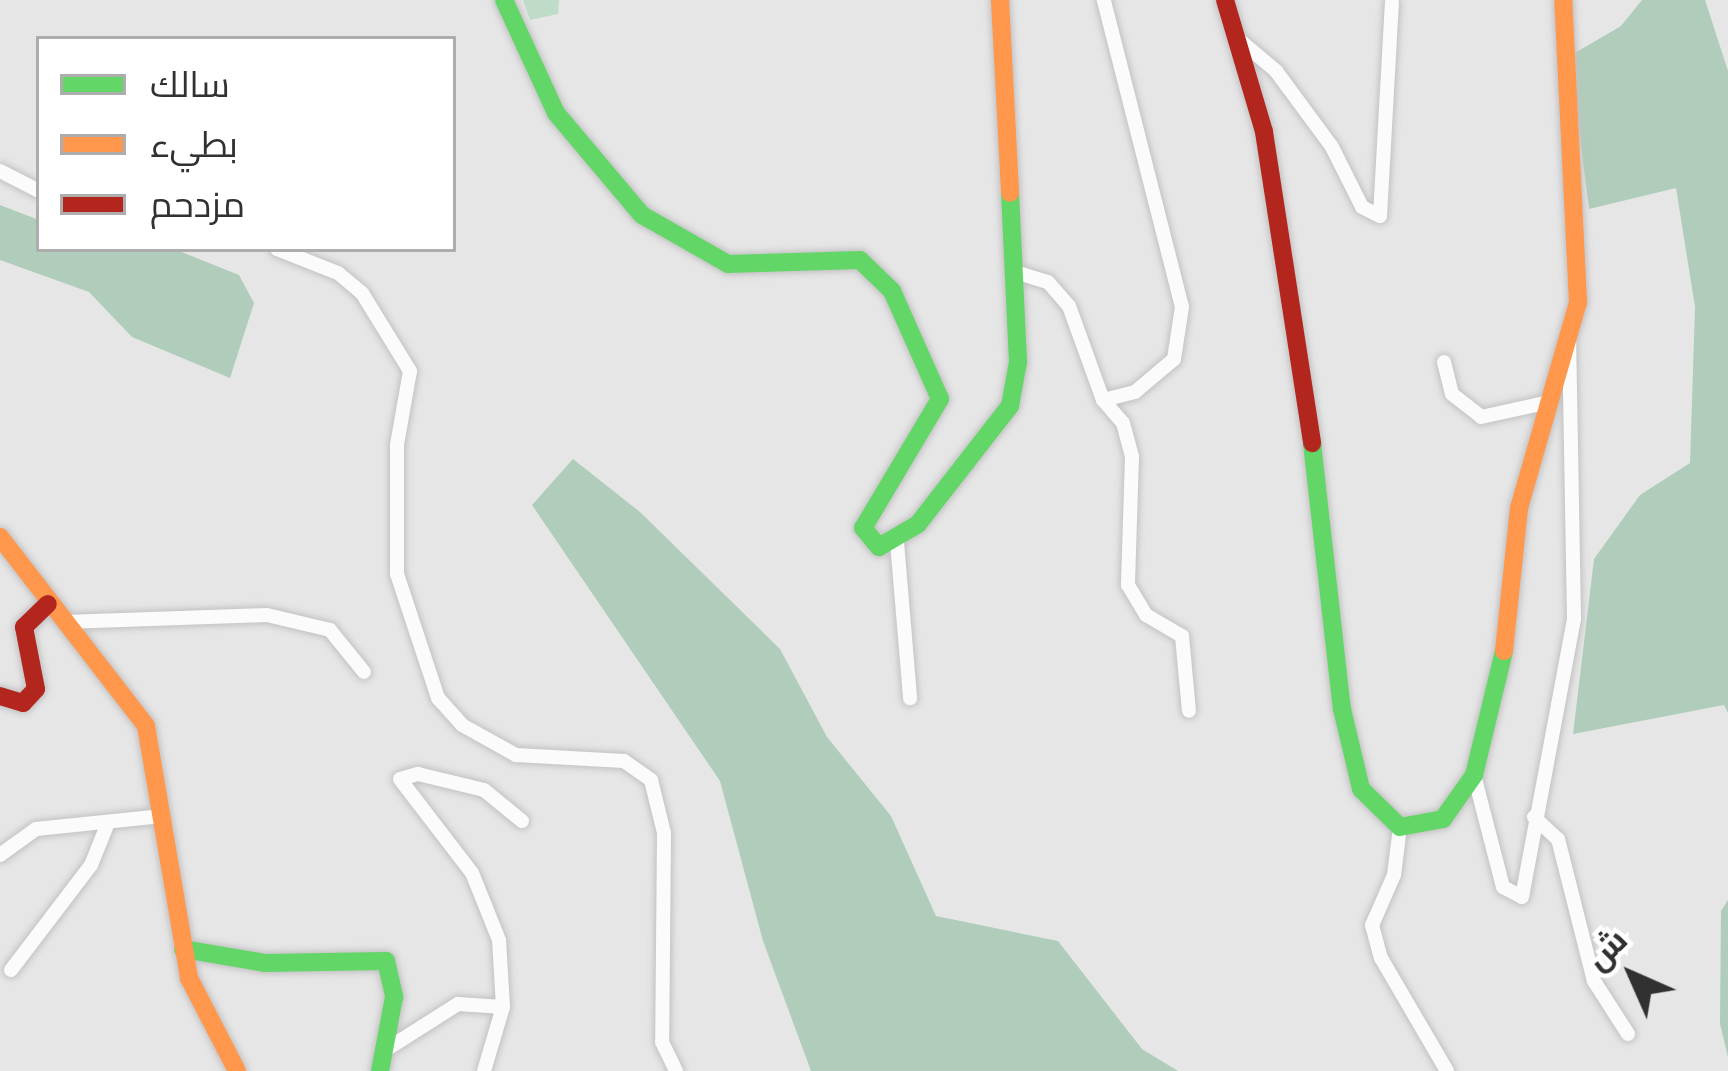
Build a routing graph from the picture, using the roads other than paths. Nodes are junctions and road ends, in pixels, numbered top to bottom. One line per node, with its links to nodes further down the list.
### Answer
1 (504, 0): 17 (street)
2 (1000, 0): 11 (street)
3 (1104, 0): 14 (street)
4 (1225, 0): 7 (street)
5 (1563, 0): 12 (street)
6 (1392, 2): 7 (street)
7 (1238, 38): 28 (street)
8 (0, 171): 9 (street)
9 (36, 189)
10 (285, 252): 39 (street)
11 (1015, 272): 14 (street); 17 (street)
12 (1569, 337): 15 (street); 26 (street)
13 (1444, 362): 15 (street)
14 (1103, 400): 23 (street)
15 (1545, 403): 24 (street)
16 (0, 537): 18 (street)
17 (897, 542): 22 (street)
18 (48, 604): 19 (street); 21 (street)
19 (64, 622): 20 (street); 25 (street)
20 (364, 672)
21 (0, 696)
22 (910, 698)
23 (1189, 711)
24 (1474, 775): 26 (street); 28 (street)
25 (162, 816): 29 (street); 31 (street)
26 (1534, 817): 34 (street)
27 (522, 820): 33 (street)
28 (1400, 827): 40 (street)
29 (106, 828): 30 (street); 32 (street)
30 (0, 855)
31 (183, 949): 35 (street); 36 (street)
32 (11, 970)
33 (502, 1007): 35 (street); 38 (street)
34 (1628, 1034)
35 (387, 1049): 37 (street)
36 (237, 1071)
37 (380, 1071)
38 (484, 1071)
39 (676, 1071)
40 (1447, 1071)

